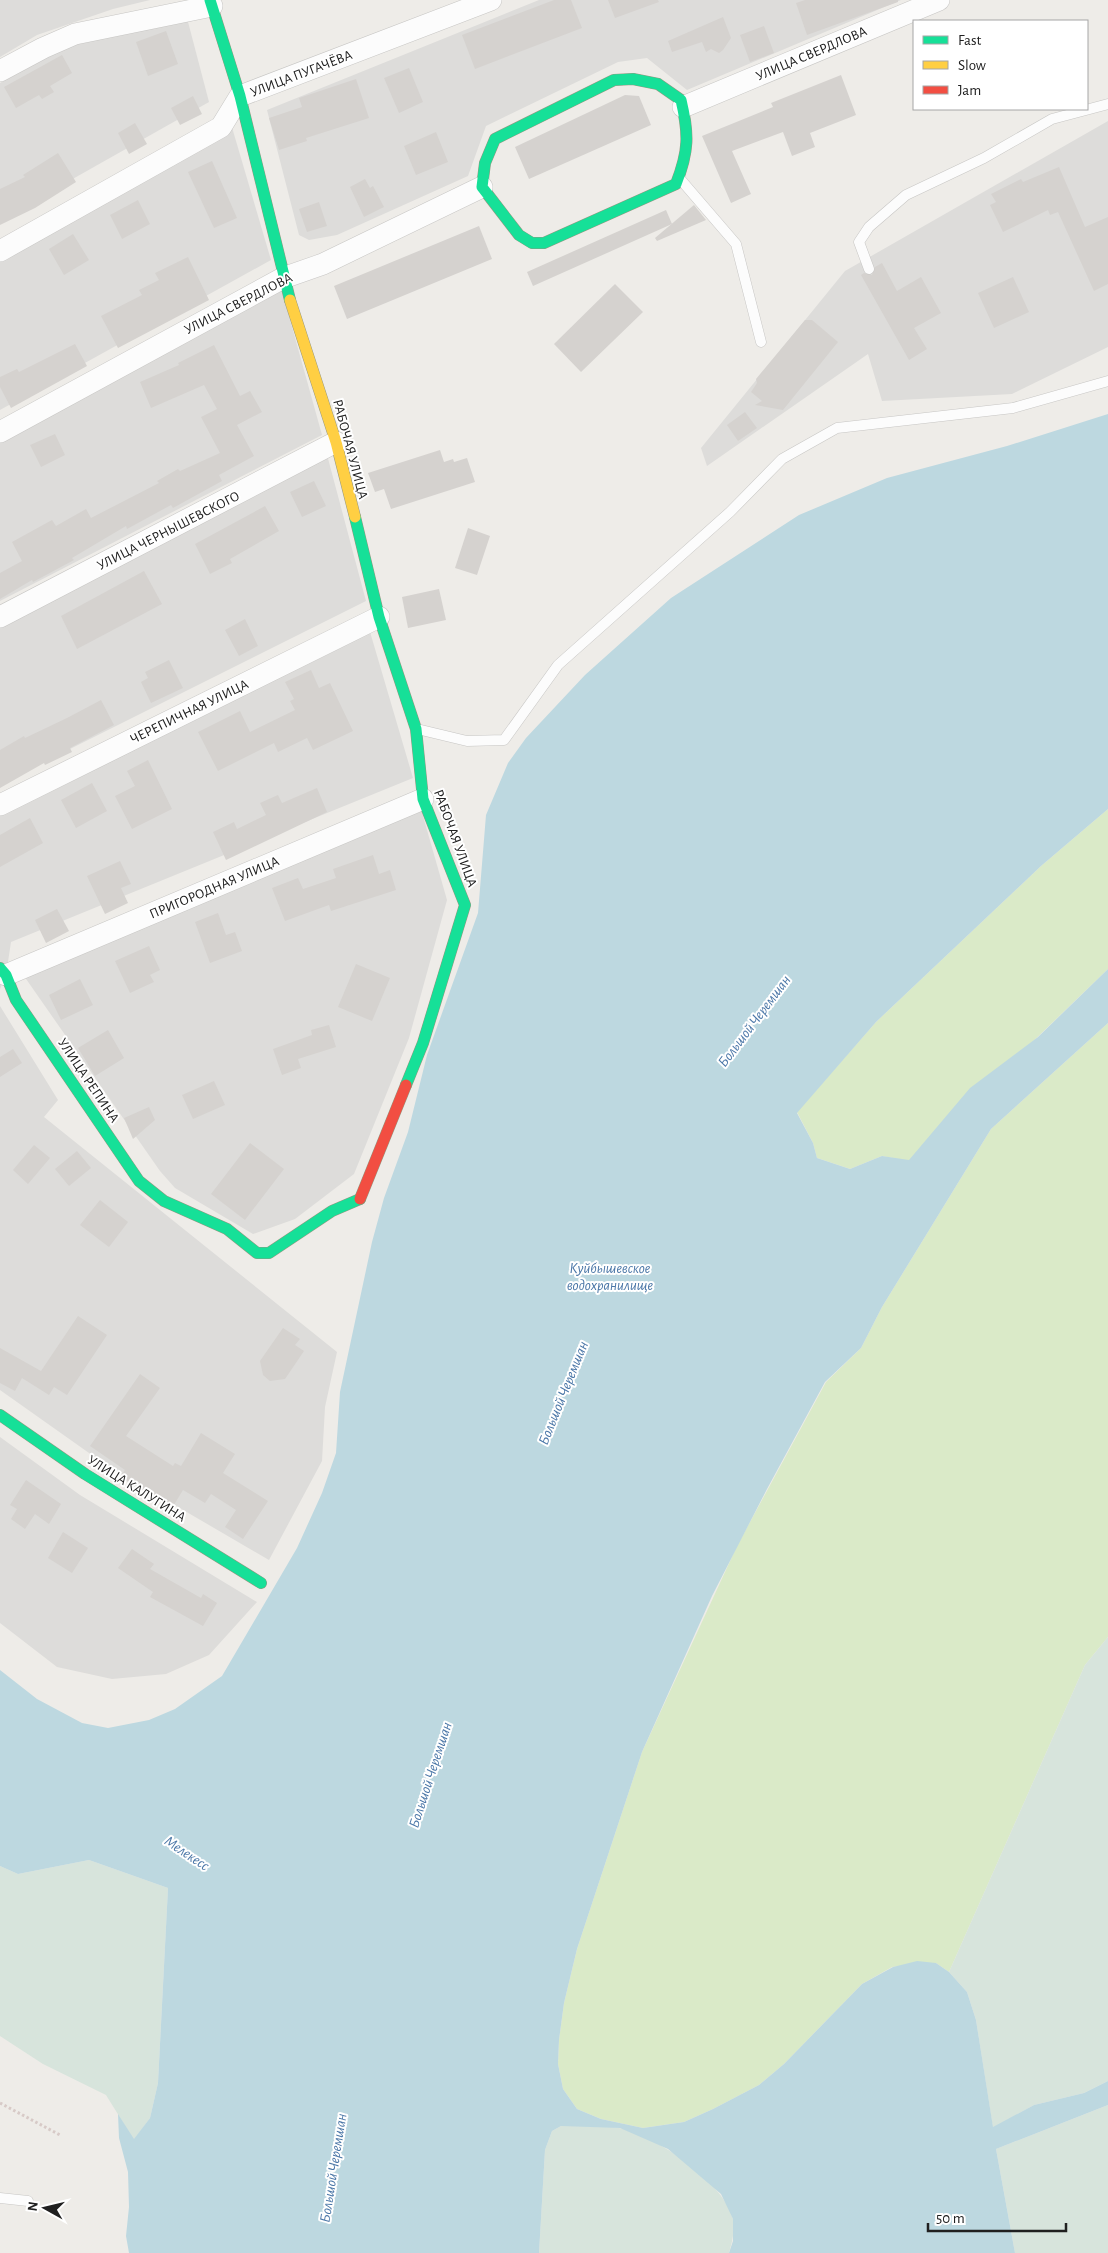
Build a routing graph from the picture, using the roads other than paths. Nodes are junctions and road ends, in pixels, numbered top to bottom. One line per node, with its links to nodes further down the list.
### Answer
1 (491, 0): 5 (street, УЛИЦА ПУГАЧЁВА)
2 (939, 0): 7 (street, УЛИЦА СВЕРДЛОВА)
3 (211, 3): 4 (street); 5 (street, РАБОЧАЯ УЛИЦА)
4 (0, 71)
5 (240, 96): 12 (street, УЛИЦА ПУГАЧЁВА); 14 (street, РАБОЧАЯ УЛИЦА)
6 (1108, 104): 8 (lane)
7 (683, 107): 10 (street); 11 (street)
8 (1088, 109)
9 (1086, 110): 13 (lane)
10 (679, 177): 11 (street); 15 (lane)
11 (482, 187): 14 (street, УЛИЦА СВЕРДЛОВА)
12 (0, 251)
13 (869, 269)
14 (283, 278): 17 (street, УЛИЦА СВЕРДЛОВА); 18 (street, РАБОЧАЯ УЛИЦА)
15 (762, 342)
16 (1108, 380): 21 (lane)
17 (0, 432)
18 (336, 442): 19 (street, УЛИЦА ЧЕРНЫШЕВСКОГО); 20 (street, РАБОЧАЯ УЛИЦА)
19 (0, 617)
20 (379, 617): 21 (street, РАБОЧАЯ УЛИЦА); 23 (street, ЧЕРЕПИЧНАЯ УЛИЦА)
21 (416, 729): 22 (street, РАБОЧАЯ УЛИЦА)
22 (422, 799): 24 (street, РАБОЧАЯ УЛИЦА); 25 (street, ПРИГОРОДНАЯ УЛИЦА)
23 (0, 805)
24 (465, 904): 25 (street, УЛИЦА РЕПИНА)
25 (3, 971)
26 (0, 1415): 27 (street, УЛИЦА КАЛУГИНА)
27 (261, 1583)
28 (0, 2198): 29 (lane)
29 (28, 2200)

